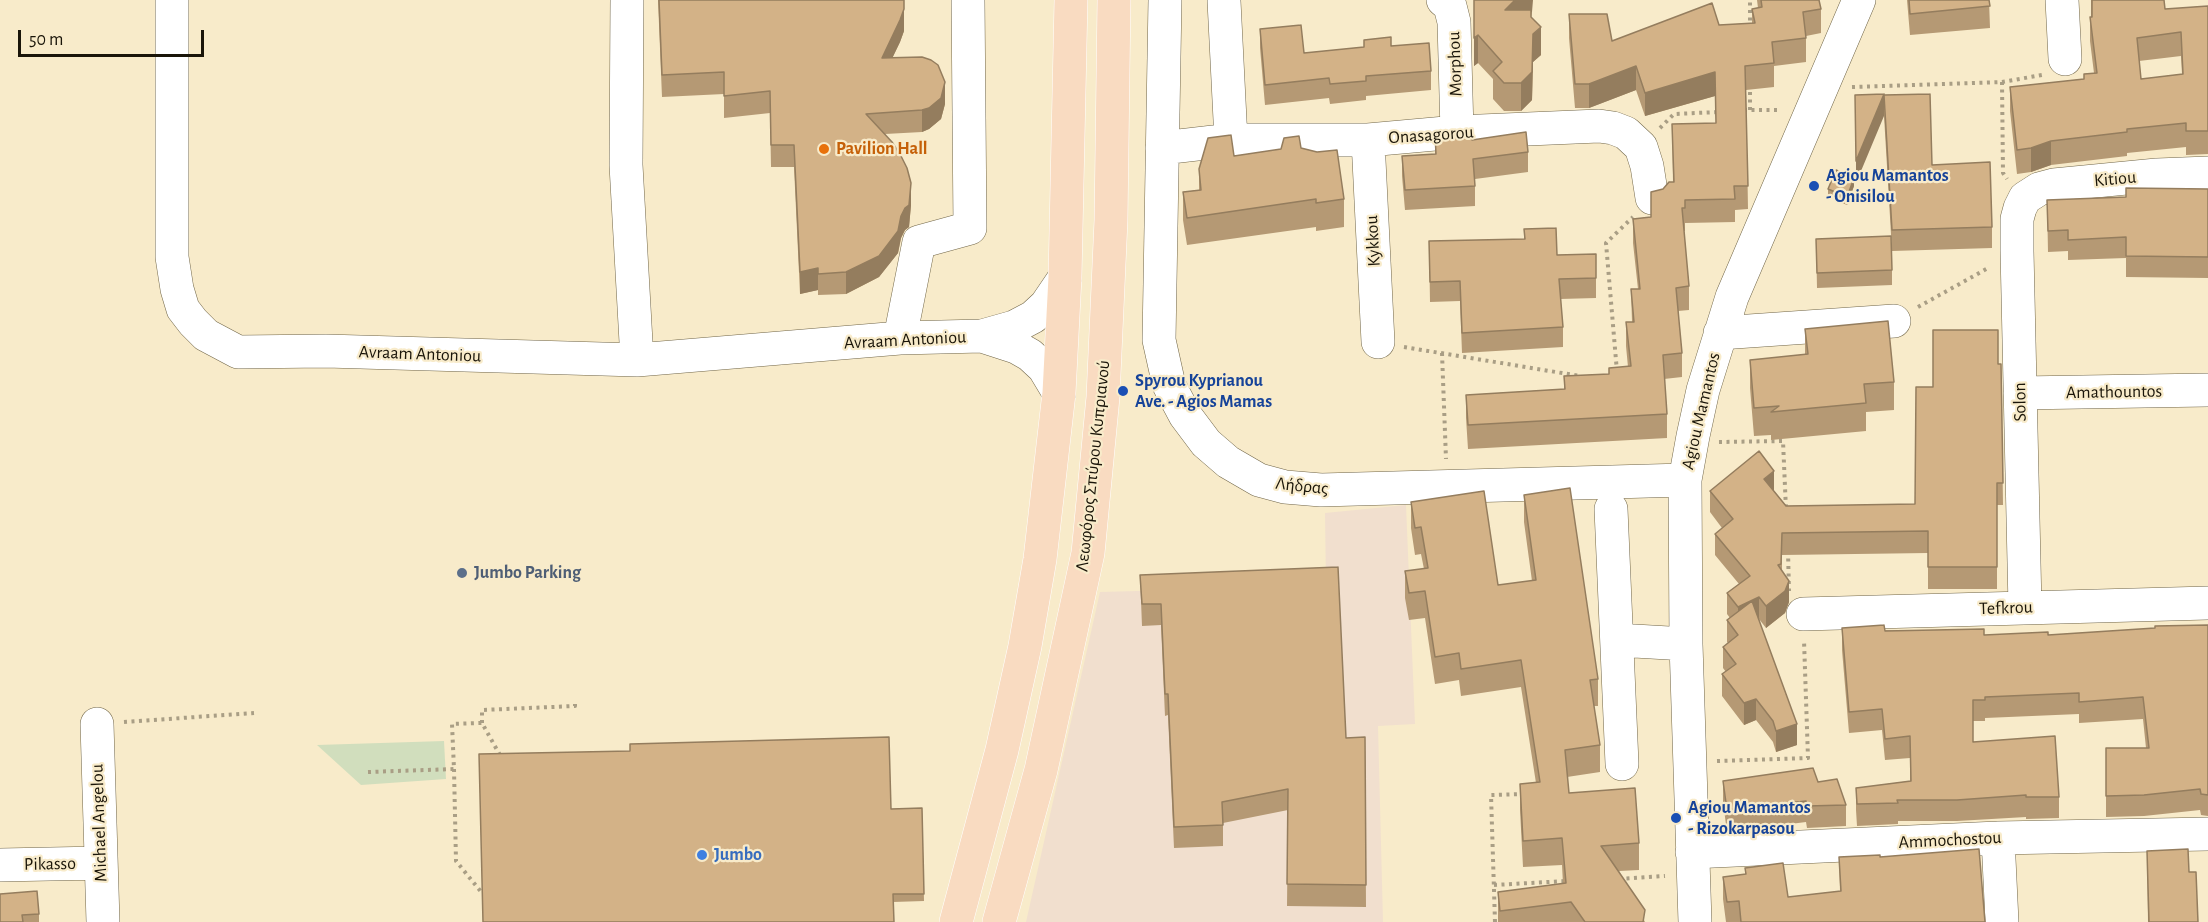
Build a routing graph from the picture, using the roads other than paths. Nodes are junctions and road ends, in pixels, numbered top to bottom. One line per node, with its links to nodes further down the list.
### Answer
1 (172, 0): 25 (street, Avraam Antoniou)
2 (627, 0): 25 (street)
3 (968, 0): 23 (street)
4 (1071, 0): 19 (main road)
5 (1114, 0): 45 (main road, Λεωφόρος Σπύρου Κυπριανού)
6 (1165, 0): 15 (street, Λήδρας)
7 (1443, 0): 12 (street, Morphou)
8 (1859, 0): 21 (street, Agiou Mamantos)
9 (2062, 0): 11 (street)
10 (1224, 1): 13 (street)
11 (2065, 59)
12 (1457, 132): 14 (street, Onasagorou); 17 (street, Onasagorou)
13 (1231, 140): 14 (street, Onasagorou); 15 (street, Onasagorou)
14 (1368, 140): 24 (street, Kykkou)
15 (1162, 148): 29 (street, Λήδρας)
16 (2208, 173): 18 (street, Kitiou)
17 (1652, 198)
18 (2024, 200): 28 (street, Solon)
19 (1065, 277): 22 (street); 27 (main road)
20 (1894, 321): 21 (street)
21 (1720, 333): 29 (street, Agiou Mamantos)
22 (982, 336): 23 (street, Avraam Antoniou); 27 (street)
23 (900, 338): 25 (street, Avraam Antoniou)
24 (1378, 342)
25 (637, 360)
26 (2208, 390): 28 (street, Amathountos)
27 (1059, 393): 44 (main road)
28 (2020, 393): 32 (street, Solon)
29 (1685, 480): 35 (street, Agiou Mamantos)
30 (1611, 508): 34 (street)
31 (2208, 603): 32 (street, Tefkrou)
32 (2025, 608): 33 (street, Tefkrou)
33 (1803, 614)
34 (1617, 640): 35 (street); 37 (street)
35 (1686, 644): 42 (street, Agiou Mamantos)
36 (97, 724): 40 (street, Michael Angelou)
37 (1622, 764)
38 (2208, 834): 39 (street, Ammochostou)
39 (1998, 838): 42 (street, Ammochostou); 47 (street)
40 (100, 863): 41 (street, Pikasso); 43 (street, Michael Angelou)
41 (0, 864)
42 (1692, 864): 46 (street, Agiou Mamantos)
43 (103, 922)
44 (956, 922)
45 (999, 922)
46 (1695, 922)
47 (2002, 922)

